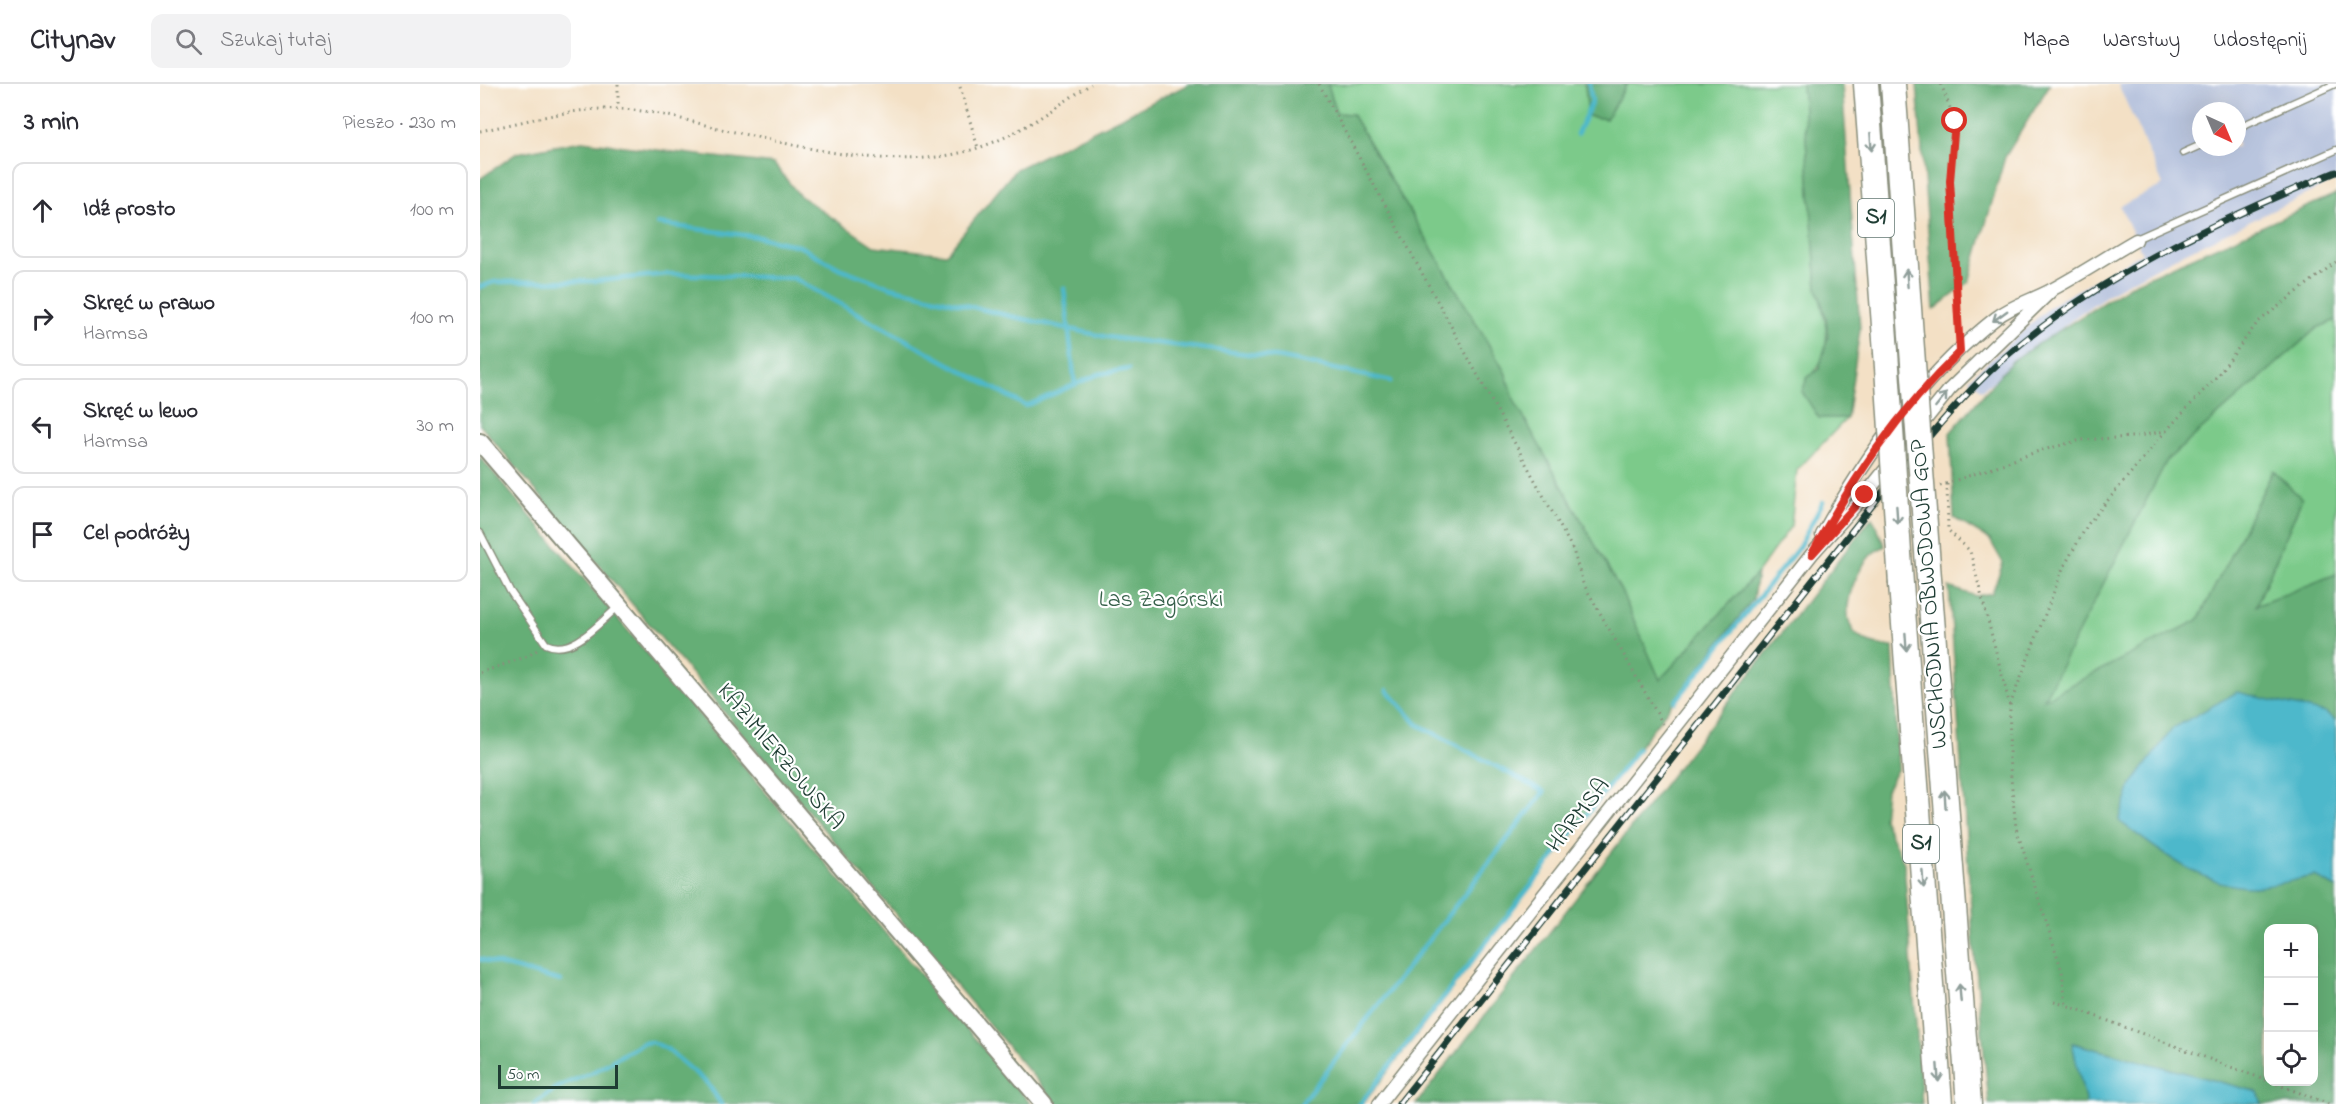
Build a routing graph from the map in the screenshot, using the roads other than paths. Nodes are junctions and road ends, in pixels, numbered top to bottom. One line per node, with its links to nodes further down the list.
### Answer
1 (1866, 84): 16 (highway, WSCHODNIA OBWODOWA GOP / S1, one-way to 16, bridge)
2 (1893, 84): 17 (highway, WSCHODNIA OBWODOWA GOP / S1, one-way to 2, bridge)
3 (2335, 84): 4 (lane)
4 (2246, 124)
5 (2192, 149): 7 (lane)
6 (2336, 150): 8 (lane)
7 (2183, 153)
8 (2136, 240): 9 (street, HARMSA)
9 (2052, 290): 12 (street, HARMSA, one-way to 9); 12 (street, HARMSA, one-way to 12)
10 (480, 442): 13 (street, KAZIMIERZOWSKA)
11 (480, 533): 13 (lane)
12 (1812, 554): 15 (street, HARMSA)
13 (619, 606): 14 (street, KAZIMIERZOWSKA)
14 (1044, 1104)
15 (1379, 1104)
16 (1940, 1104)
17 (1969, 1104)

